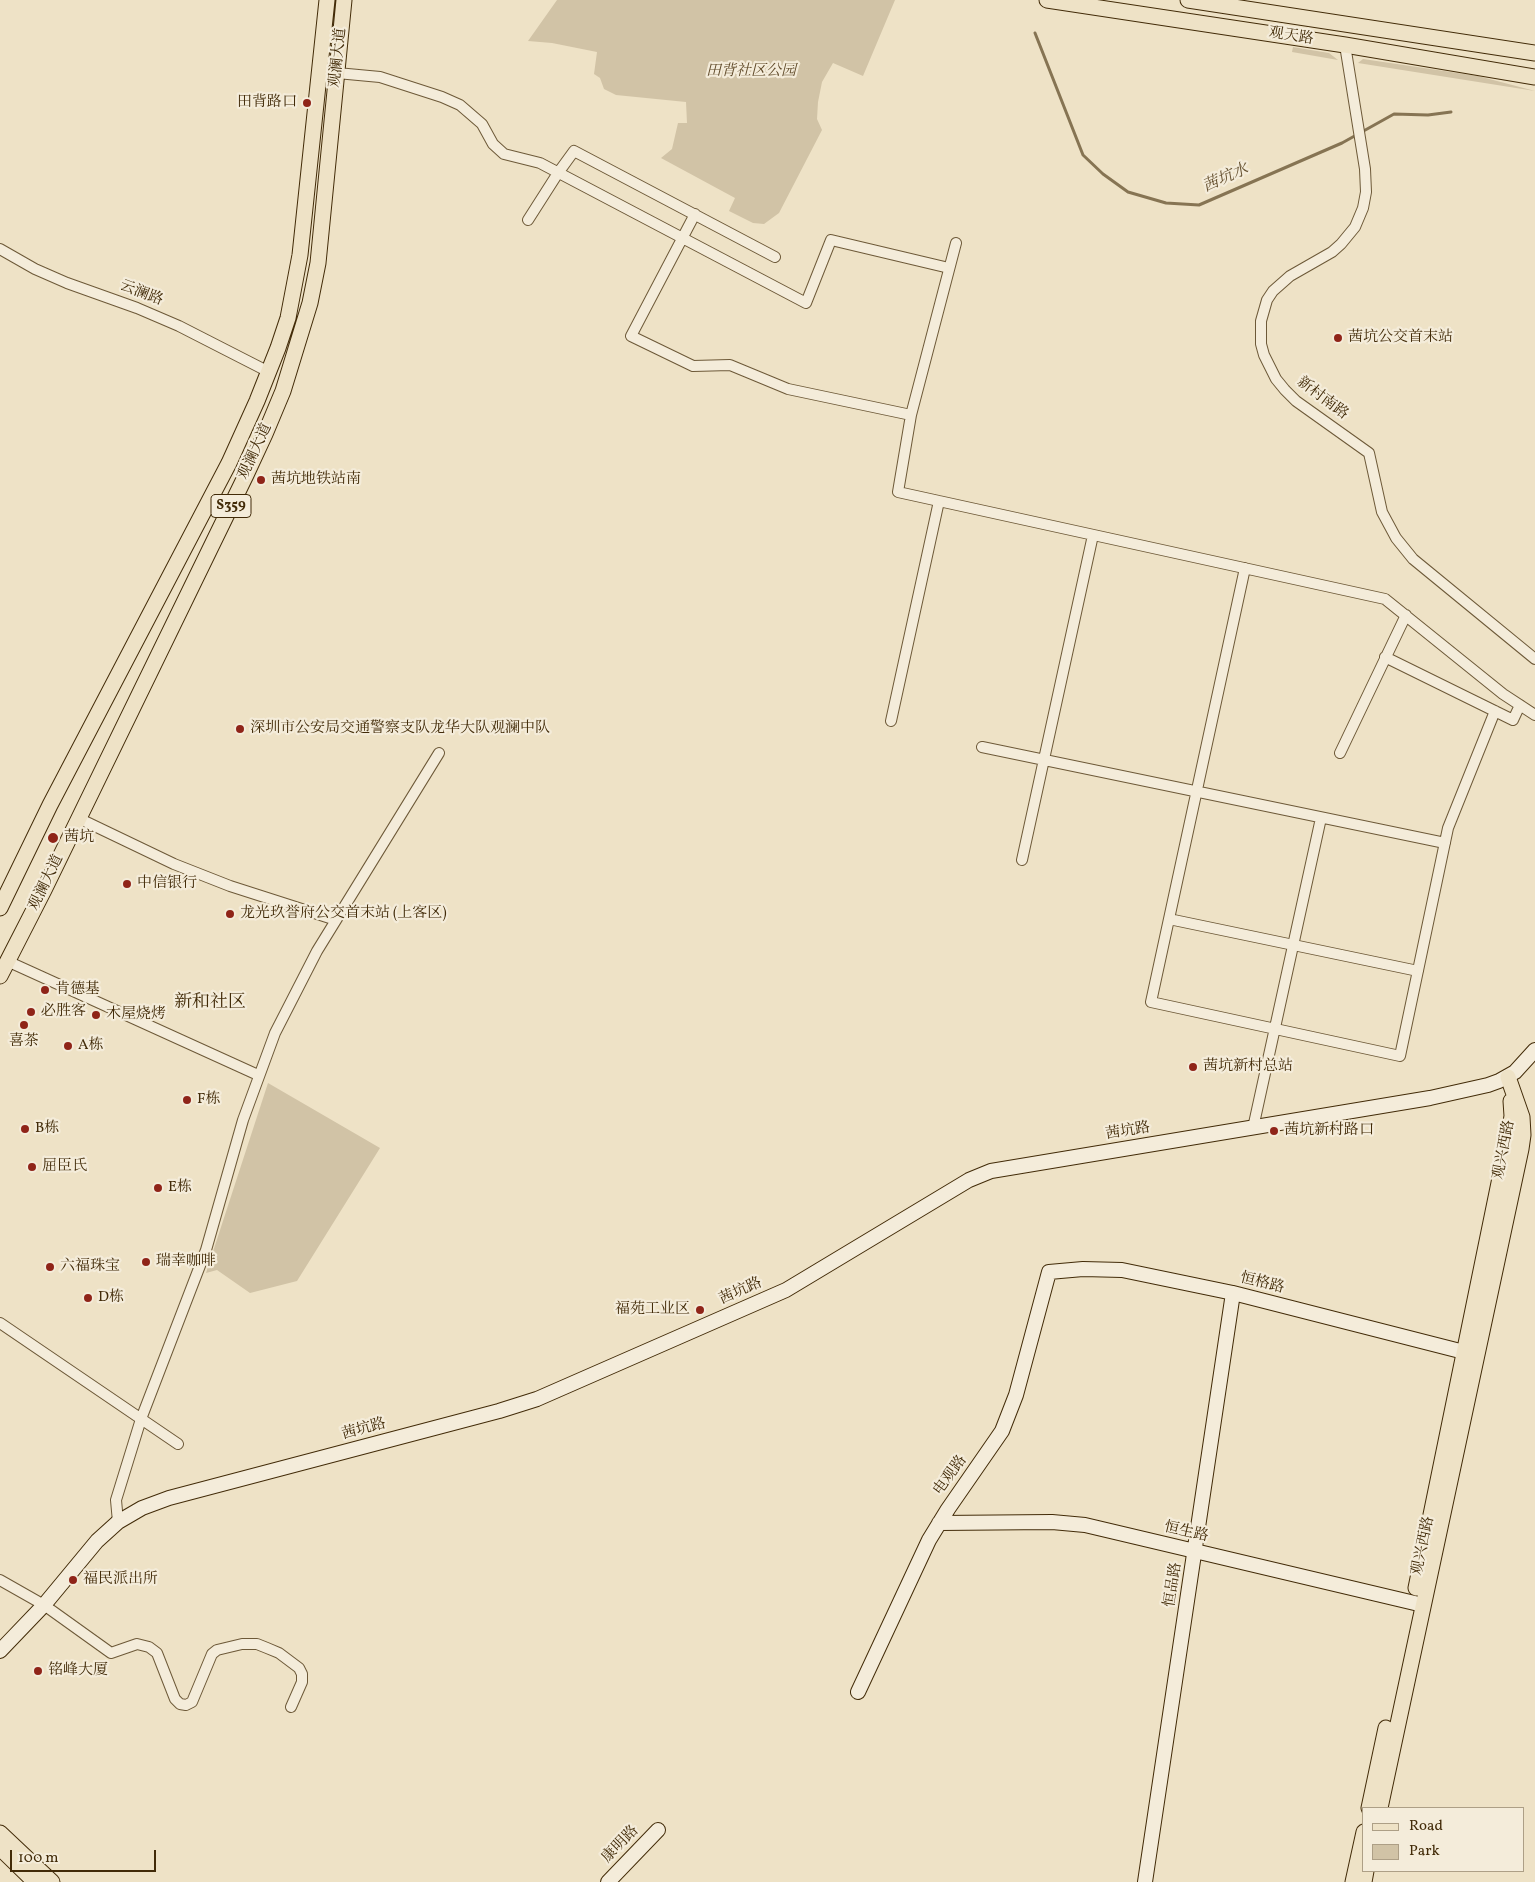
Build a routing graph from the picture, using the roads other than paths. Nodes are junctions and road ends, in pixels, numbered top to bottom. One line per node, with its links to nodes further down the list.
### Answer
1 (327, 0): 17 (main road, 观澜大道 / S359)
2 (344, 0): 7 (main road, 观澜大道 / S359)
3 (1047, 0): 5 (main road, 观天路)
4 (1188, 0): 6 (main road, 观天路)
5 (1345, 45): 8 (main road, 观天路); 24 (street, 新村南路)
6 (1535, 53)
7 (337, 73): 9 (street); 34 (main road, 观澜大道 / S359)
8 (1535, 77)
9 (558, 172): 10 (street); 11 (street); 12 (street)
10 (695, 214): 12 (street); 15 (street)
11 (528, 220)
12 (682, 238): 16 (street); 18 (street)
13 (956, 243): 16 (street)
14 (0, 250): 17 (street, 云澜路)
15 (775, 257)
16 (949, 268): 18 (street)
17 (269, 372): 38 (main road, 观澜大道 / S359)
18 (911, 415): 19 (street)
19 (939, 501): 20 (street); 28 (street)
20 (1093, 535): 21 (street); 32 (street)
21 (1245, 568): 22 (street); 33 (street)
22 (1406, 616): 23 (street); 25 (street)
23 (1386, 658): 26 (street); 31 (street)
24 (1535, 659)
25 (1520, 705): 26 (street); 27 (street)
26 (1495, 711): 36 (street)
27 (1535, 715)
28 (892, 721)
29 (982, 747): 32 (street)
30 (438, 753): 40 (street)
31 (1340, 754)
32 (1044, 760): 33 (street); 37 (street)
33 (1197, 792): 35 (street); 39 (street)
34 (78, 818): 40 (street); 42 (main road, 观澜大道 / S359)
35 (1321, 818): 36 (street); 41 (street)
36 (1445, 843): 43 (street)
37 (1022, 860)
38 (0, 908)
39 (1170, 919): 41 (street); 45 (street)
40 (336, 920): 47 (street)
41 (1293, 944): 43 (street); 45 (street)
42 (7, 961): 44 (main road, 观澜大道 / S359); 47 (street)
43 (1418, 971): 45 (street)
44 (0, 976)
45 (1275, 1029): 49 (street)
46 (1535, 1050): 48 (street, 茜坑路)
47 (258, 1075): 54 (street)
48 (1508, 1077): 49 (street, 茜坑路); 53 (main road, 观兴西路); 60 (main road, 观兴西路)
49 (1253, 1128): 56 (street, 茜坑路)
50 (1049, 1272): 51 (street, 恒格路); 57 (street, 电观路)
51 (1233, 1293): 53 (street, 恒格路); 58 (street, 恒品路)
52 (0, 1323): 54 (street)
53 (1464, 1352): 60 (main road, 观兴西路)
54 (141, 1419): 55 (street); 56 (street)
55 (178, 1444)
56 (118, 1522): 61 (street, 茜坑路)
57 (939, 1523): 58 (street, 恒生路); 63 (street, 电观路)
58 (1195, 1552): 60 (street, 恒生路); 74 (street, 恒品路)
59 (0, 1580): 61 (street)
60 (1418, 1604): 65 (main road, 观兴西路); 66 (main road, 观兴西路)
61 (44, 1605): 62 (street, 茜坑路); 64 (street)
62 (0, 1651)
63 (858, 1692)
64 (291, 1707)
65 (1369, 1807)
66 (1380, 1807)
67 (658, 1830): 73 (street, 康明路)
68 (0, 1833): 72 (main road)
69 (1362, 1841): 75 (main road)
70 (0, 1848): 71 (main road)
71 (35, 1882)
72 (52, 1882)
73 (608, 1882)
74 (1145, 1882)
75 (1353, 1882)

